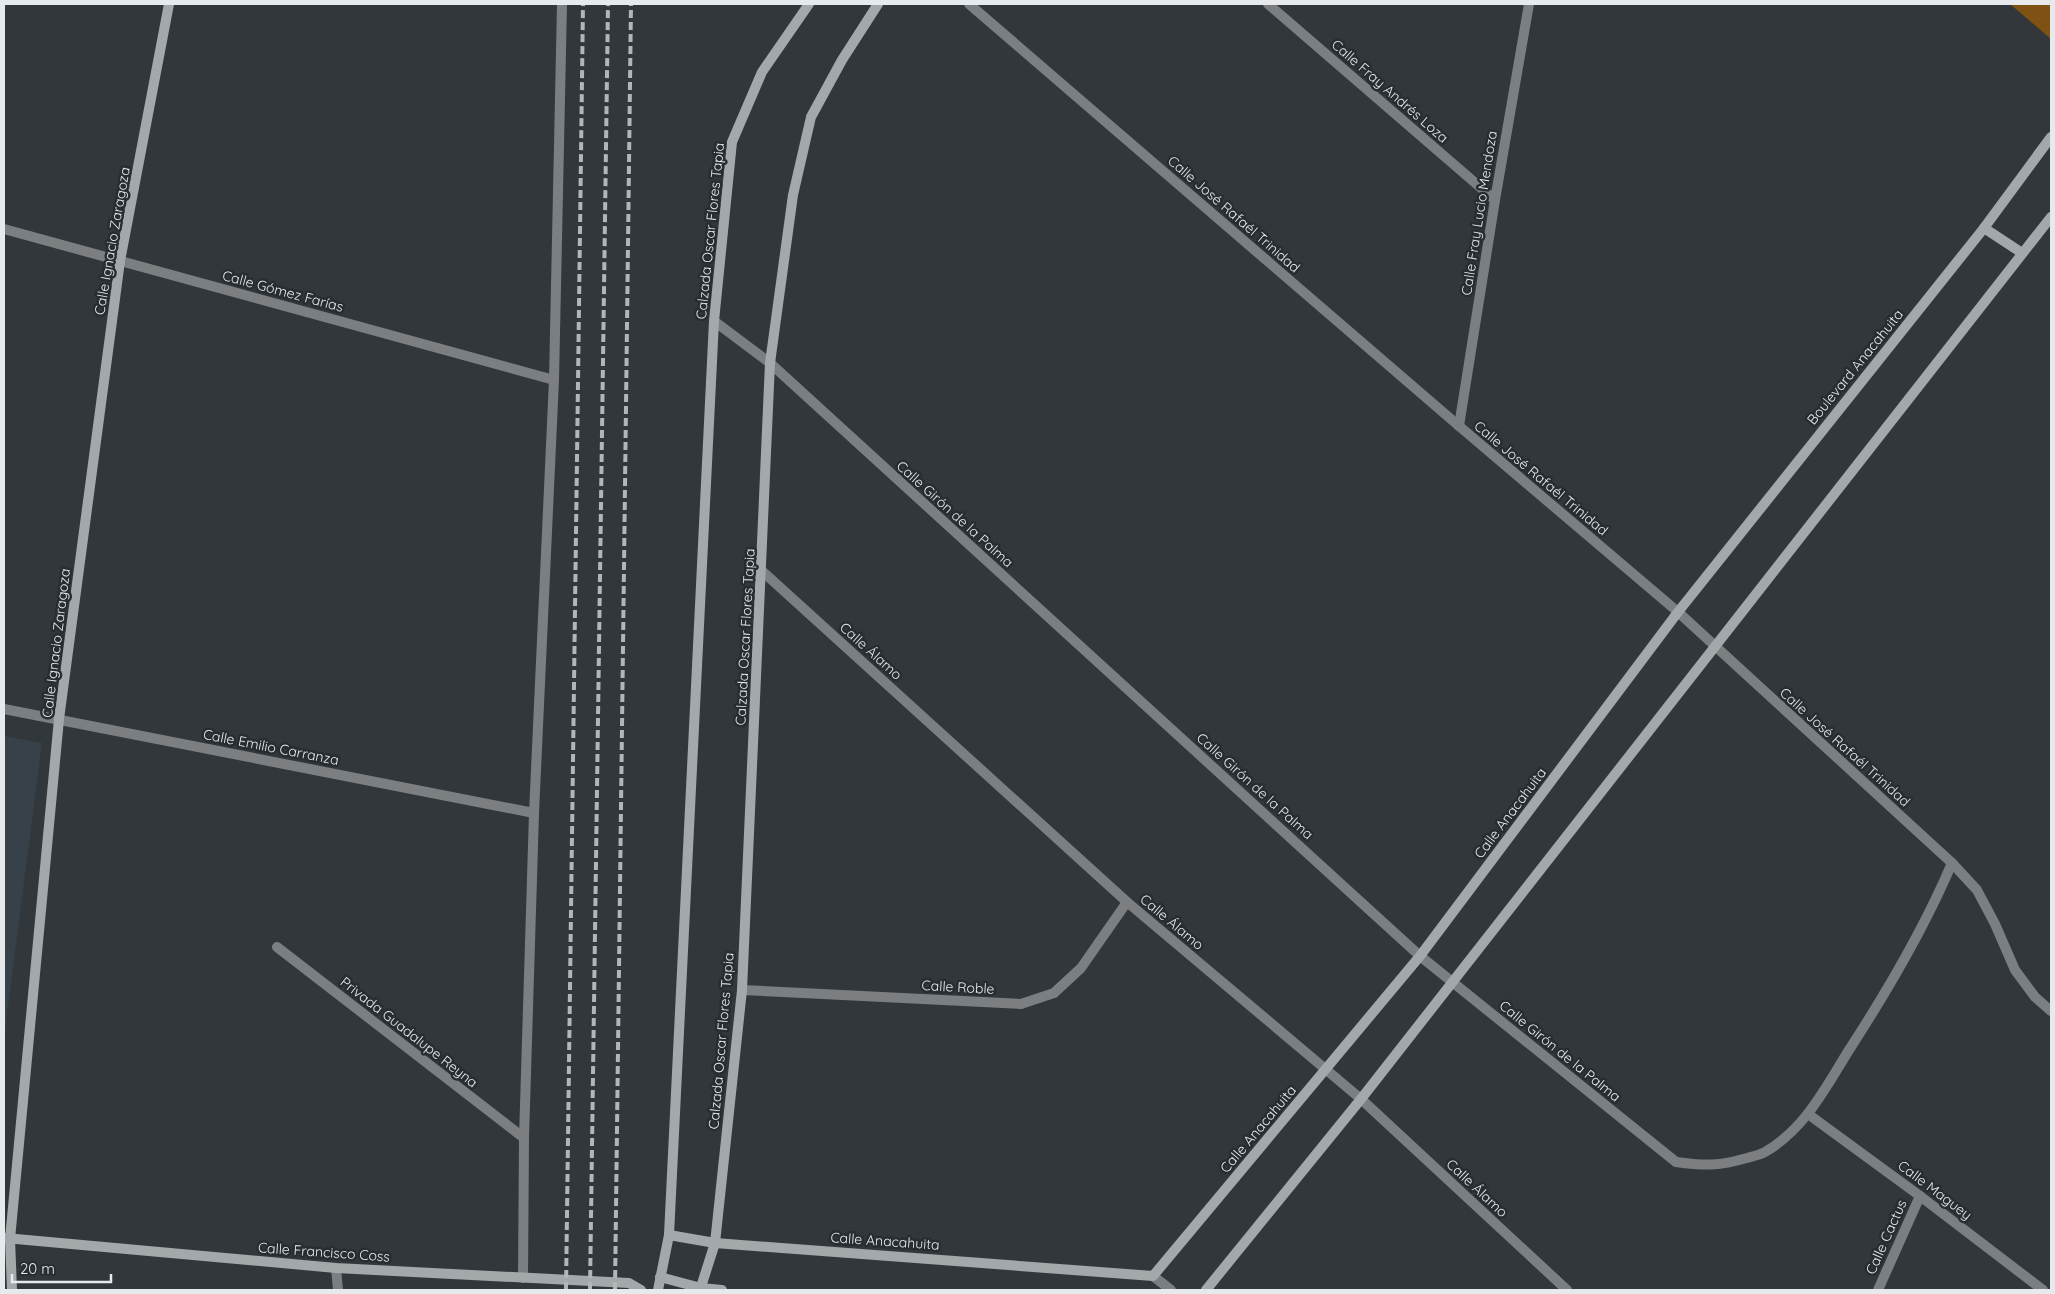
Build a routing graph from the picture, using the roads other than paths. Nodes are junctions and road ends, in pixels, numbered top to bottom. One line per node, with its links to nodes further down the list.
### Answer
1 (170, 4): 14 (street, Calle Ignacio Zaragoza)
2 (562, 4): 17 (street)
3 (809, 4): 15 (street, Calzada Oscar Flores Tapia)
4 (878, 4): 16 (street, Calzada Oscar Flores Tapia)
5 (970, 4): 18 (street, Calle José Rafaél Trinidad)
6 (1268, 4): 9 (street, Calle Fray Andrés Loza)
7 (1529, 4): 9 (street, Calle Fray Lucio Mendoza)
8 (2051, 137): 11 (street, Boulevard Anacahuita)
9 (1495, 200): 18 (street, Calle Fray Lucio Mendoza)
10 (2051, 217): 13 (street)
11 (1984, 228): 13 (street); 20 (street, Boulevard Anacahuita)
12 (4, 229): 14 (street, Calle Gómez Farías)
13 (2022, 253): 21 (street)
14 (120, 261): 17 (street, Calle Gómez Farías); 23 (street, Calle Ignacio Zaragoza)
15 (714, 321): 16 (street, Calle Girón de la Palma); 37 (street, Calzada Oscar Flores Tapia)
16 (770, 363): 19 (street, Calzada Oscar Flores Tapia); 28 (street, Calle Girón de la Palma)
17 (554, 380): 24 (street)
18 (1458, 426): 20 (street, Calle José Rafaél Trinidad)
19 (762, 571): 26 (street, Calle Álamo); 30 (street, Calzada Oscar Flores Tapia)
20 (1678, 612): 21 (street, Calle José Rafaél Trinidad); 28 (street, Calle Anacahuita)
21 (1714, 646): 25 (street, Calle José Rafaél Trinidad); 29 (street)
22 (4, 709): 23 (street, Calle Emilio Carranza)
23 (59, 719): 24 (street, Calle Emilio Carranza); 38 (street, Calle Ignacio Zaragoza)
24 (534, 813): 35 (street)
25 (1952, 863): 31 (street, Calle José Rafaél Trinidad); 34 (street, Calle Girón de la Palma)
26 (1127, 902): 30 (street, Calle Roble); 32 (street, Calle Álamo)
27 (277, 947): 35 (street, Privada Guadalupe Reyna)
28 (1420, 956): 29 (street, Calle Girón de la Palma); 32 (street, Calle Anacahuita)
29 (1452, 981): 33 (street); 34 (street, Calle Girón de la Palma)
30 (742, 990): 39 (street, Calzada Oscar Flores Tapia)
31 (2051, 1011)
32 (1326, 1069): 33 (street, Calle Álamo); 41 (street, Calle Anacahuita)
33 (1360, 1099): 51 (street); 52 (street, Calle Álamo)
34 (1808, 1114): 36 (street, Calle Maguey)
35 (524, 1138): 43 (street)
36 (1920, 1196): 53 (street, Calle Cactus); 54 (street, Calle Maguey)
37 (669, 1235): 39 (street, Calle Anacahuita); 42 (street, Calzada Oscar Flores Tapia)
38 (7, 1238): 40 (street, Calle Francisco Coss); 45 (street, Calle Ignacio Zaragoza)
39 (715, 1243): 41 (street, Calle Anacahuita); 44 (street, Calzada Oscar Flores Tapia)
40 (336, 1268): 43 (street, Calle Francisco Coss); 46 (street)
41 (1153, 1276): 50 (street)
42 (660, 1277): 44 (street); 48 (street, Calzada Oscar Flores Tapia)
43 (523, 1278): 47 (street, Calle Francisco Coss)
44 (701, 1289): 49 (street)
45 (12, 1290)
46 (338, 1290)
47 (641, 1290)
48 (658, 1290)
49 (722, 1290)
50 (1171, 1290)
51 (1206, 1290)
52 (1567, 1290)
53 (1878, 1290)
54 (2043, 1290)

